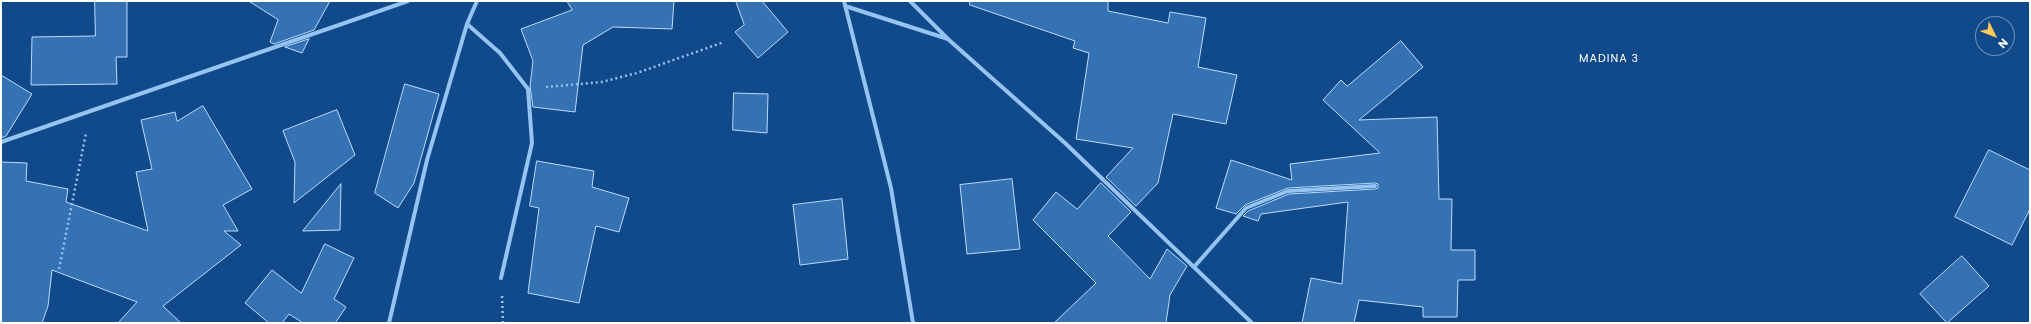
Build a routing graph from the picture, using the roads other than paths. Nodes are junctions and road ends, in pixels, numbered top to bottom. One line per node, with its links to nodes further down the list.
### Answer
1 (408, 1): 7 (street)
2 (477, 1): 5 (street)
3 (910, 1): 6 (street)
4 (845, 3): 6 (street); 12 (street)
5 (467, 24): 10 (street); 11 (street)
6 (949, 40): 9 (street)
7 (1, 142)
8 (1375, 186): 9 (street)
9 (1194, 267): 13 (street)
10 (501, 278)
11 (389, 323)
12 (913, 323)
13 (1252, 323)

